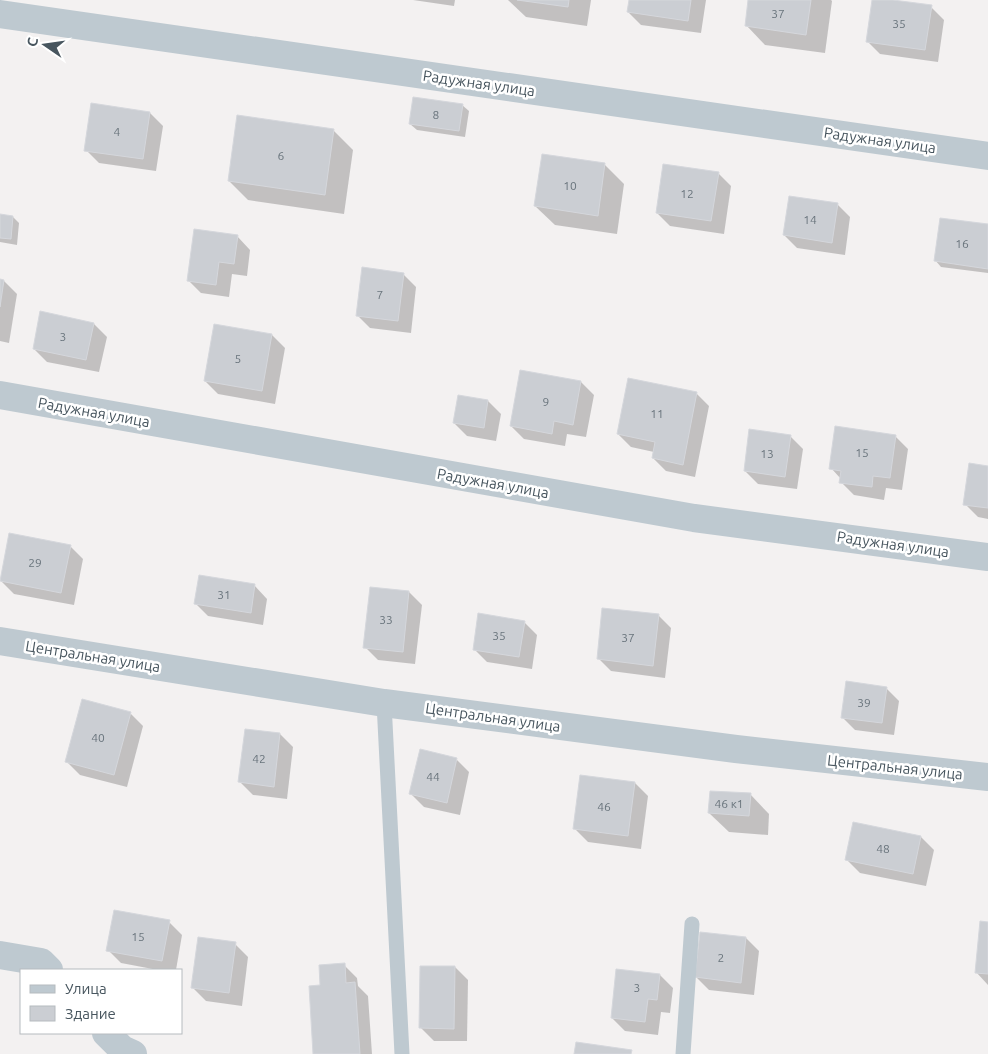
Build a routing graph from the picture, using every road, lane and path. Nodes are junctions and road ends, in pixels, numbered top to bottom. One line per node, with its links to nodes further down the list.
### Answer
1 (0, 14): 2 (street, Радужная улица)
2 (988, 156)
3 (0, 395): 4 (street, Радужная улица)
4 (988, 557)
5 (0, 642): 6 (street, Центральная улица)
6 (384, 703): 7 (street, Центральная улица); 13 (lane)
7 (988, 778)
8 (692, 924): 14 (lane)
9 (0, 955): 10 (street)
10 (48, 969)
11 (107, 1034): 12 (street)
12 (133, 1054)
13 (402, 1054)
14 (683, 1054)

